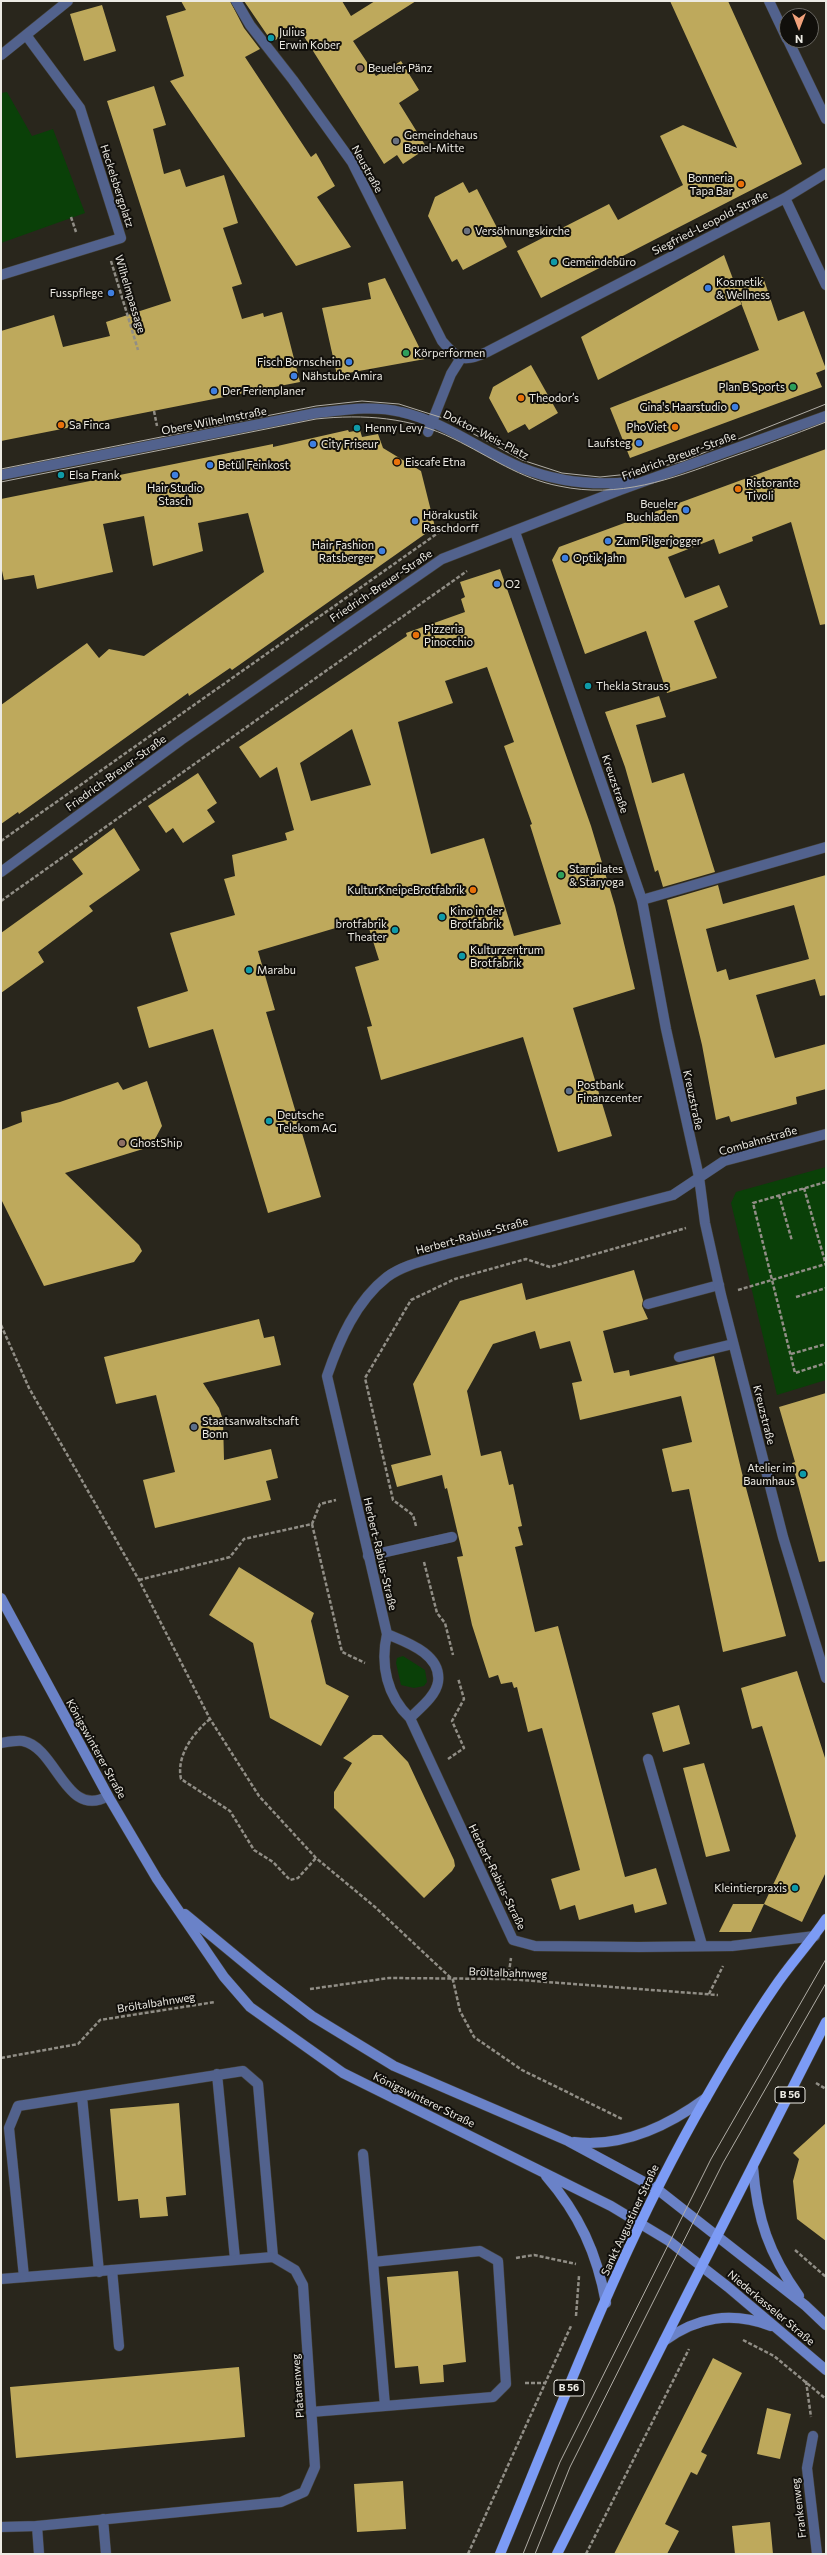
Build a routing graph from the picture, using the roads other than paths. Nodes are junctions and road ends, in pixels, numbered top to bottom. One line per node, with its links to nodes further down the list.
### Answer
1 (68, 1): 5 (street)
2 (236, 1): 13 (street, Neustraße)
3 (769, 1): 4 (street)
4 (779, 22)
5 (26, 34): 7 (street); 11 (street, Heckelsbergplatz)
6 (791, 48): 8 (street)
7 (1, 55)
8 (826, 119)
9 (826, 173): 10 (street, Siegfried-Leopold-Straße)
10 (785, 198): 12 (street); 13 (street, Siegfried-Leopold-Straße)
11 (1, 275)
12 (826, 286)
13 (460, 358): 15 (street)
14 (826, 416): 18 (street, Friedrich-Breuer-Straße)
15 (432, 421): 16 (street); 17 (street, Obere Wilhelmstraße); 18 (street, Doktor-Weis-Platz)
16 (428, 432)
17 (1, 476)
18 (648, 481): 19 (street, Friedrich-Breuer-Straße)
19 (515, 532): 21 (street, Friedrich-Breuer-Straße); 22 (street, Kreuzstraße)
20 (826, 847): 22 (street)
21 (1, 872)
22 (642, 900): 24 (street, Kreuzstraße)
23 (826, 1134): 24 (street, Combahnstraße)
24 (699, 1177): 25 (street, Kreuzstraße); 30 (street, Herbert-Rabius-Straße)
25 (720, 1290): 26 (street); 27 (street, Kreuzstraße)
26 (648, 1304)
27 (733, 1344): 28 (street); 33 (street, Kreuzstraße)
28 (679, 1357)
29 (452, 1537): 30 (street)
30 (368, 1556): 32 (street, Herbert-Rabius-Straße)
31 (1, 1598): 37 (main road, Königswinterer Straße)
32 (387, 1634): 34 (street, Herbert-Rabius-Straße); 34 (street)
33 (826, 1678)
34 (410, 1718): 41 (street, Herbert-Rabius-Straße)
35 (1, 1743): 37 (street)
36 (648, 1759): 41 (street)
37 (108, 1796): 38 (main road, Königswinterer Straße)
38 (178, 1907): 46 (main road, Königswinterer Straße); 49 (main road, Königswinterer Straße)
39 (826, 1919): 40 (main road, Sankt Augustiner Straße / B 56)
40 (815, 1936): 41 (street, Herbert-Rabius-Straße); 45 (main road, Sankt Augustiner Straße / B 56)
41 (702, 1945)
42 (826, 2022): 48 (main road, B 56)
43 (217, 2074): 44 (street); 53 (street); 54 (street)
44 (82, 2097): 58 (street); 59 (street)
45 (706, 2098): 46 (main road); 50 (main road, Sankt Augustiner Straße / B 56)
46 (568, 2141): 50 (main road, Königswinterer Straße)
47 (363, 2154): 55 (street)
48 (753, 2167): 52 (main road, B 56); 62 (main road)
49 (543, 2171): 51 (main road, Königswinterer Straße); 61 (main road)
50 (657, 2189): 51 (main road, Sankt Augustiner Straße / B 56); 52 (main road, Königswinterer Straße)
51 (640, 2223): 56 (main road, Königswinterer Straße); 61 (main road, Sankt Augustiner Straße / B 56)
52 (716, 2234): 56 (main road, B 56); 62 (main road, Niederkasseler Straße)
53 (273, 2257): 54 (street); 69 (street, Platanenweg)
54 (235, 2259): 57 (street)
55 (373, 2262): 68 (street); 68 (street)
56 (701, 2265): 64 (main road, Niederkasseler Straße); 65 (main road, B 56)
57 (112, 2270): 58 (street); 66 (street)
58 (99, 2272): 59 (street)
59 (24, 2277): 60 (street)
60 (1, 2279)
61 (606, 2303): 76 (main road, Sankt Augustiner Straße / B 56)
62 (806, 2306): 63 (main road, Niederkasseler Straße)
63 (826, 2325)
64 (776, 2327): 65 (main road); 67 (main road, Niederkasseler Straße)
65 (664, 2341): 77 (main road, B 56)
66 (119, 2346)
67 (826, 2370)
68 (385, 2406): 69 (street)
69 (311, 2412): 71 (street, Platanenweg)
70 (813, 2436): 78 (street, Frankenweg)
71 (103, 2519): 72 (street, Platanenweg); 75 (street)
72 (37, 2526): 73 (street, Platanenweg); 74 (street)
73 (1, 2527)
74 (40, 2554)
75 (106, 2554)
76 (500, 2554)
77 (557, 2554)
78 (817, 2554)

